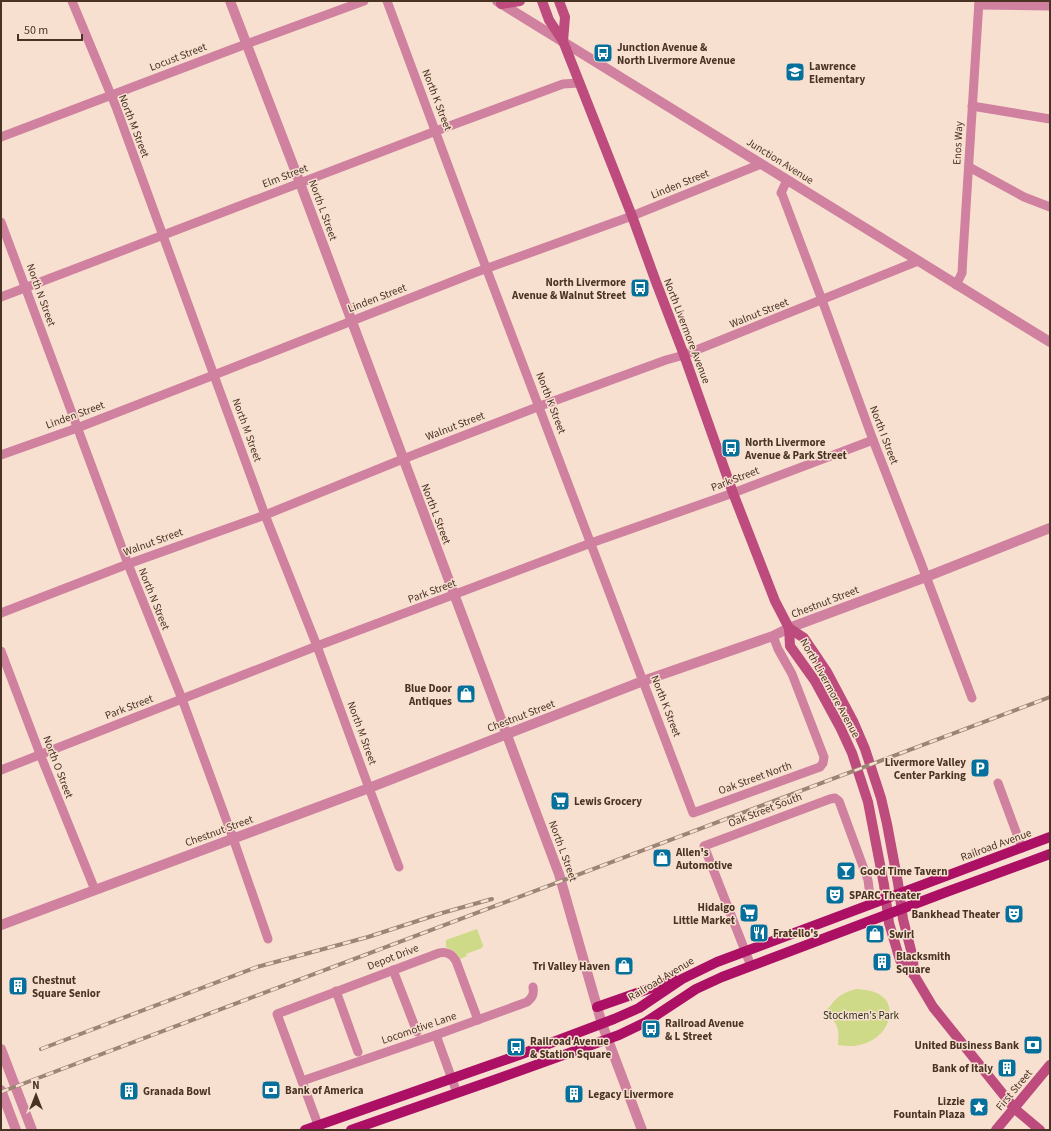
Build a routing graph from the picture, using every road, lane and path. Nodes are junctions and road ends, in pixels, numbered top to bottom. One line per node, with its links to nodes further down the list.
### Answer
1 (72, 1): 14 (street, North M Street)
2 (230, 1): 12 (street, North L Street)
3 (364, 1): 12 (street, Locust Street)
4 (387, 1): 17 (street, North K Street)
5 (520, 1): 8 (main road)
6 (542, 1): 11 (main road, North Livermore Avenue)
7 (558, 1): 11 (main road, North Livermore Avenue)
8 (499, 2): 11 (street, Junction Avenue)
9 (979, 3): 10 (street); 15 (street, Enos Way)
10 (1050, 6)
11 (563, 41): 13 (main road, North Livermore Avenue); 19 (street, Junction Avenue)
12 (247, 44): 14 (street, Locust Street); 22 (street, North L Street)
13 (579, 83): 17 (street, Elm Street); 24 (main road, North Livermore Avenue)
14 (110, 95): 18 (street, Locust Street); 26 (street, North M Street)
15 (972, 106): 16 (street); 20 (street, Enos Way)
16 (1050, 119)
17 (436, 131): 22 (street, Elm Street); 28 (street, North K Street)
18 (1, 137)
19 (761, 164): 21 (street, Junction Avenue); 24 (street, Linden Street)
20 (969, 167): 23 (street); 29 (street, Enos Way)
21 (787, 180): 27 (street, Junction Avenue); 32 (street, North I Street)
22 (300, 183): 26 (street, Elm Street); 33 (street, North L Street)
23 (1050, 208)
24 (632, 216): 28 (street, Linden Street); 35 (main road, North Livermore Avenue)
25 (1, 222): 30 (street, North N Street)
26 (162, 236): 30 (street, Elm Street); 36 (street, North M Street)
27 (918, 261): 29 (street, Junction Avenue); 32 (street, Walnut Street)
28 (487, 268): 33 (street, Linden Street); 37 (street, North K Street)
29 (956, 285): 34 (street, Junction Avenue)
30 (26, 287): 31 (street, Elm Street); 38 (street, North N Street)
31 (1, 297)
32 (822, 300): 35 (street, Walnut Street); 39 (street, North I Street)
33 (351, 321): 36 (street, Linden Street); 41 (street, North L Street)
34 (1050, 342)
35 (684, 355): 37 (street, Walnut Street); 42 (main road, North Livermore Avenue)
36 (214, 375): 38 (street, Linden Street); 43 (street, North M Street)
37 (540, 406): 41 (street, Walnut Street); 45 (street, North K Street)
38 (77, 428): 40 (street, Linden Street); 46 (street, North N Street)
39 (872, 440): 42 (street, Park Street); 47 (street, North I Street)
40 (1, 455)
41 (403, 459): 43 (street, Walnut Street); 48 (street, North L Street)
42 (733, 493): 45 (street, Park Street); 50 (main road, North Livermore Avenue)
43 (265, 515): 46 (street, Walnut Street); 52 (street, North M Street)
44 (1050, 528): 47 (street, Chestnut Street)
45 (591, 544): 48 (street, Park Street); 54 (street, North K Street)
46 (128, 564): 49 (street, Walnut Street); 56 (street, North N Street)
47 (926, 577): 50 (street, Chestnut Street); 55 (street, North I Street)
48 (454, 595): 52 (street, Park Street); 57 (street, North L Street)
49 (1, 613)
50 (789, 628): 51 (street, Chestnut Street); 69 (main road, North Livermore Avenue); 70 (main road, North Livermore Avenue)
51 (773, 636): 54 (street, Chestnut Street); 62 (street, Oak Street North)
52 (317, 646): 56 (street, Park Street); 61 (street, North M Street)
53 (1, 651): 58 (street, North O Street)
54 (643, 681): 57 (street, Chestnut Street); 62 (street, North K Street)
55 (972, 698)
56 (182, 699): 58 (street, Park Street); 64 (street, North N Street)
57 (507, 735): 61 (street, Chestnut Street); 83 (street, North L Street)
58 (40, 754): 59 (street, Park Street); 68 (street, North O Street)
59 (1, 770)
60 (998, 783): 65 (street)
61 (369, 788): 64 (street, Chestnut Street); 67 (street, North M Street)
62 (693, 814)
63 (1050, 837): 65 (main road, Railroad Avenue)
64 (233, 838): 68 (street, Chestnut Street); 75 (street, North N Street)
65 (1022, 848): 69 (main road, Railroad Avenue)
66 (1050, 854): 72 (main road)
67 (399, 867)
68 (95, 890): 74 (street, Chestnut Street)
69 (899, 894): 70 (main road, Railroad Avenue); 72 (main road, North Livermore Avenue)
70 (886, 898): 71 (main road, Railroad Avenue); 73 (main road, North Livermore Avenue)
71 (871, 904): 76 (main road, Railroad Avenue); 76 (street, Oak Street South)
72 (901, 909): 73 (main road); 80 (main road, North Livermore Avenue)
73 (888, 914): 77 (main road); 80 (main road, North Livermore Avenue)
74 (1, 925)
75 (268, 940)
76 (745, 952): 77 (street); 79 (main road, Railroad Avenue)
77 (751, 966): 88 (main road)
78 (393, 970): 82 (street, Depot Drive); 84 (street, Depot Drive); 86 (street)
79 (694, 972): 83 (main road); 85 (main road, Railroad Avenue)
80 (914, 975): 96 (main road)
81 (533, 987): 84 (street, Locomotive Lane)
82 (336, 991): 90 (street); 93 (street, Depot Drive)
83 (597, 1007): 85 (street, North L Street)
84 (478, 1020): 87 (street, Locomotive Lane)
85 (602, 1024): 88 (street, North L Street); 92 (main road, Railroad Avenue)
86 (417, 1032)
87 (436, 1035): 92 (street); 93 (street, Locomotive Lane)
88 (608, 1039): 95 (main road); 102 (street, North L Street)
89 (1, 1049): 99 (street)
90 (358, 1052)
91 (1050, 1065): 96 (main road, First Street)
92 (452, 1079): 95 (street); 97 (main road, Railroad Avenue)
93 (302, 1081): 97 (street)
94 (1, 1090): 98 (street)
95 (457, 1093): 101 (main road)
96 (1015, 1109): 103 (main road, First Street); 104 (main road)
97 (320, 1128): 100 (main road, Railroad Avenue)
98 (16, 1130)
99 (32, 1130)
100 (305, 1130)
101 (351, 1130)
102 (642, 1130)
103 (996, 1130)
104 (1040, 1130)

